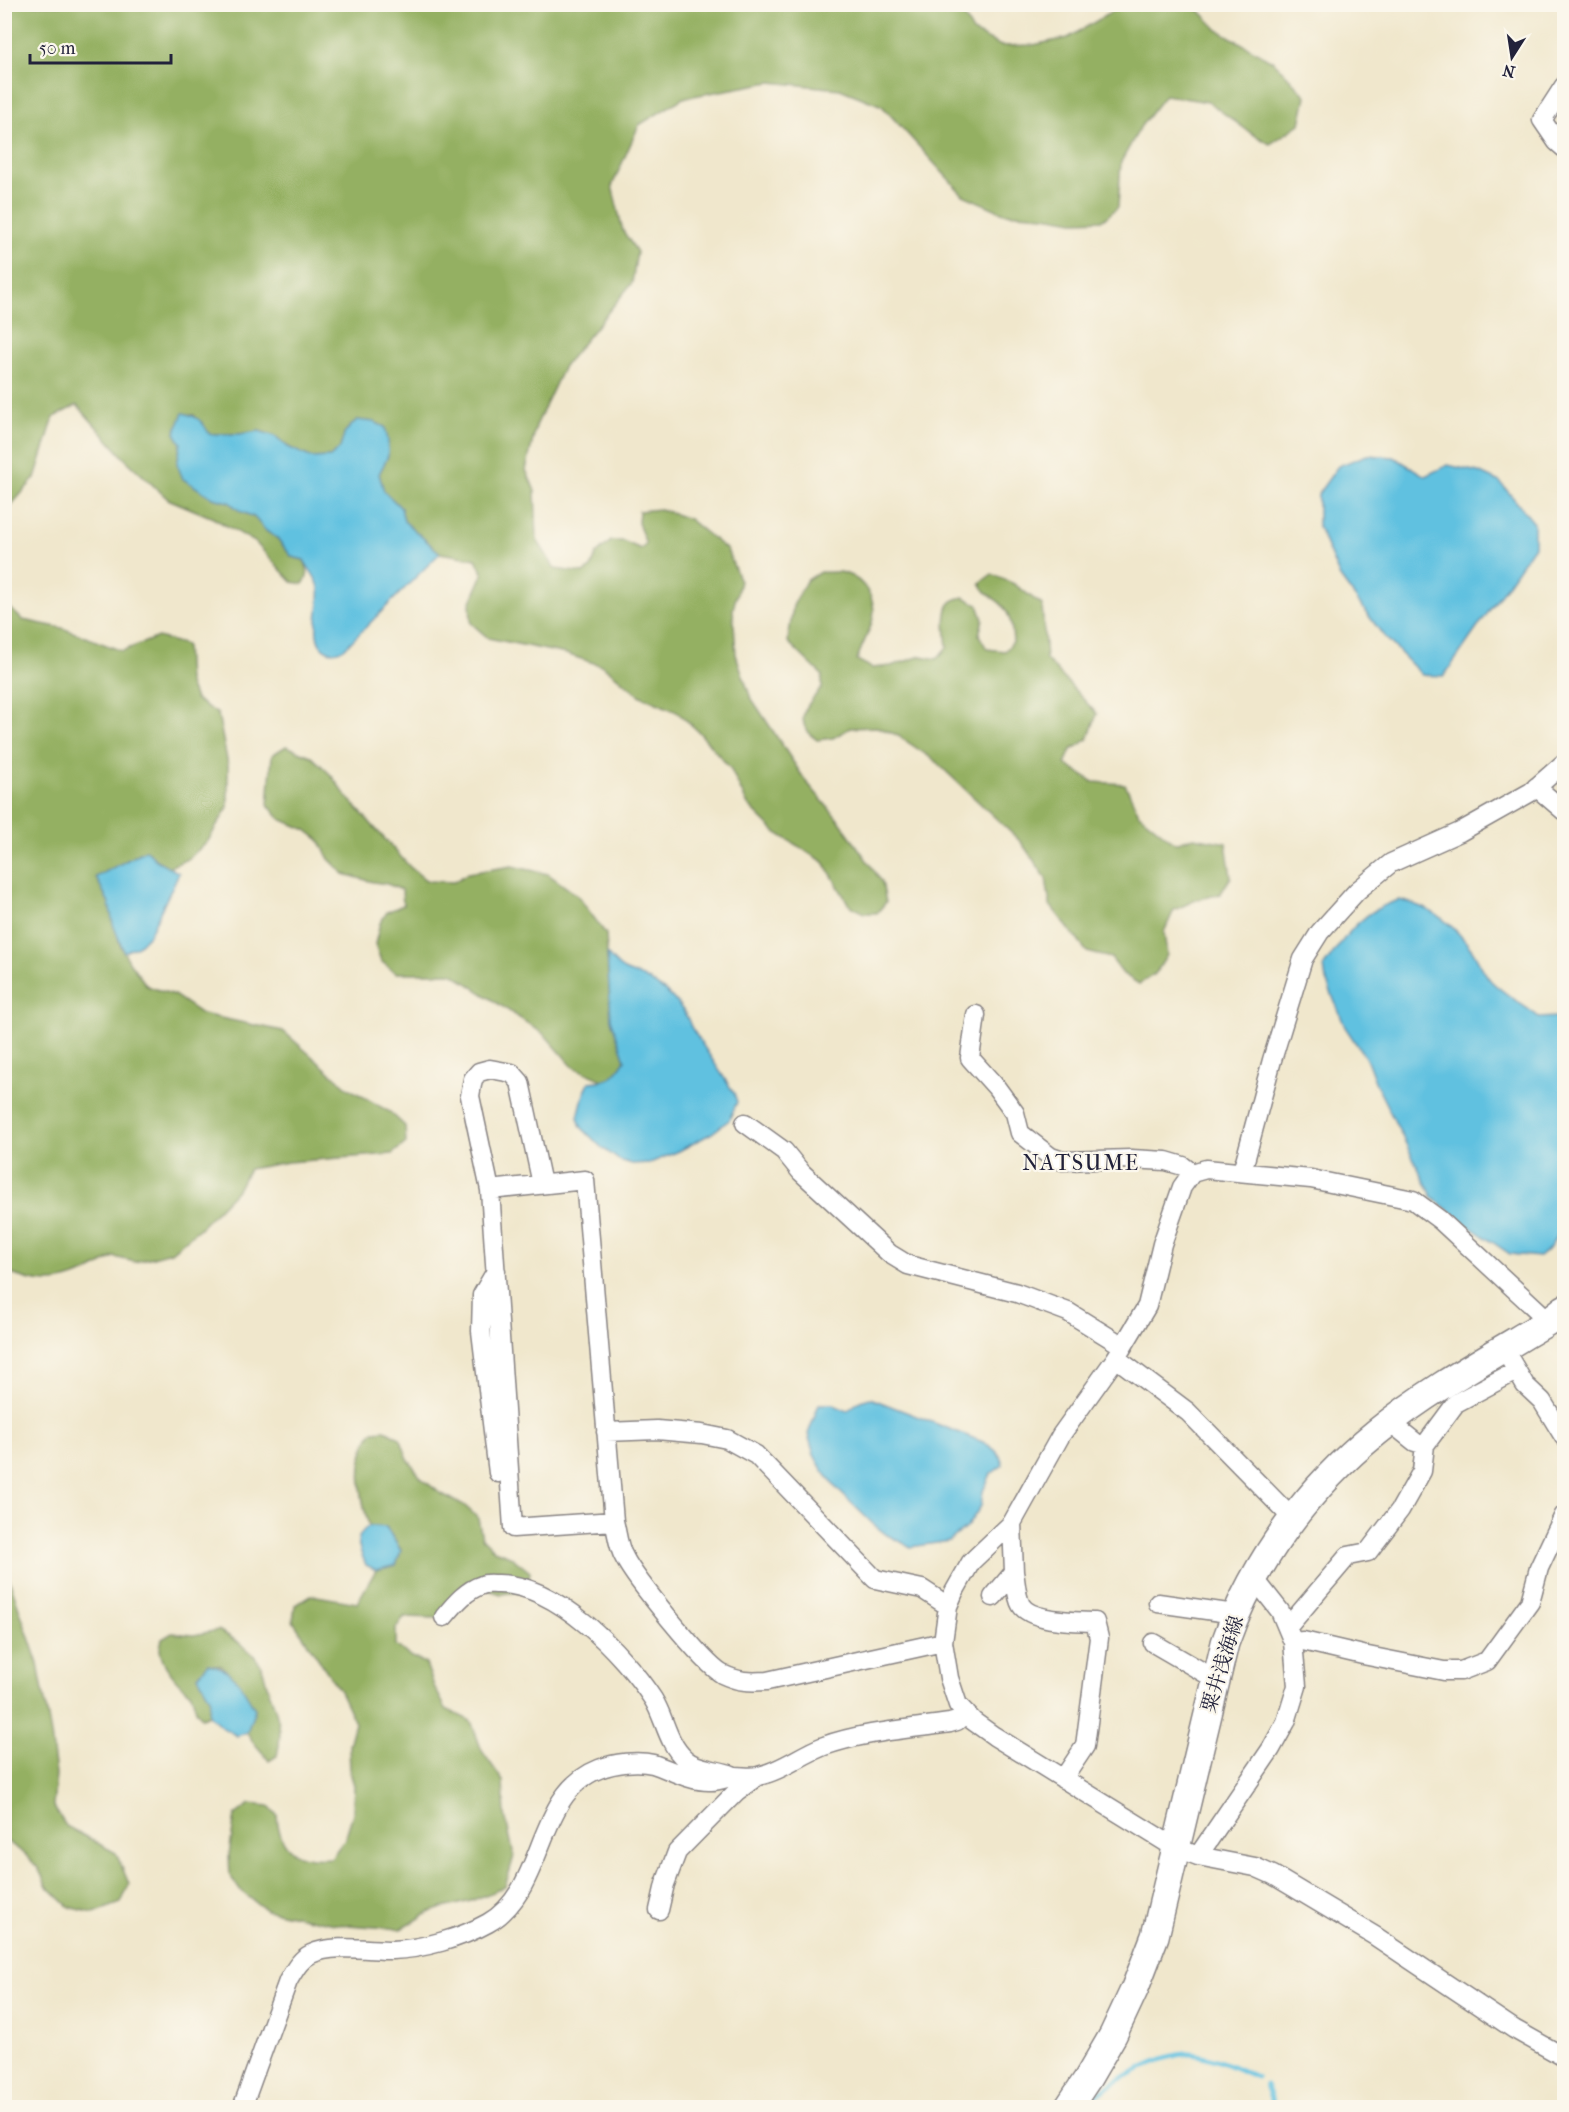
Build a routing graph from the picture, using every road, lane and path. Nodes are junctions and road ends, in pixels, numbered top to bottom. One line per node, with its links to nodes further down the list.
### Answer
1 (1564, 86): 2 (street)
2 (1564, 148)
3 (1564, 763): 4 (street)
4 (1536, 787): 5 (street); 8 (street)
5 (1564, 811)
6 (976, 1015): 9 (street)
7 (745, 1123): 13 (street)
8 (1242, 1172): 9 (street); 12 (street)
9 (1192, 1173): 13 (street)
10 (542, 1184): 11 (street); 11 (street); 16 (street)
11 (490, 1190): 21 (street)
12 (1557, 1315): 14 (main road, 粟井浅海線)
13 (1120, 1352): 20 (street); 22 (street)
14 (1510, 1360): 15 (main road, 粟井浅海線); 17 (street); 18 (street)
15 (1390, 1422): 18 (street); 20 (main road, 粟井浅海線)
16 (606, 1432): 21 (street); 27 (street)
17 (1564, 1437)
18 (1425, 1445): 30 (street)
19 (1564, 1515): 30 (street)
20 (1293, 1518): 24 (main road, 粟井浅海線)
21 (614, 1521): 31 (street)
22 (1012, 1522): 23 (street); 27 (street)
23 (1014, 1572): 25 (street); 37 (street)
24 (1254, 1578): 28 (main road, 粟井浅海線); 30 (street)
25 (993, 1597)
26 (1158, 1604): 28 (street)
27 (948, 1606): 31 (street)
28 (1235, 1614): 33 (main road, 粟井浅海線)
29 (444, 1617): 35 (street)
30 (1290, 1635): 38 (street)
31 (943, 1642): 34 (street)
32 (1154, 1643): 33 (street)
33 (1215, 1679): 38 (main road, 粟井浅海線)
34 (966, 1713): 36 (street); 37 (street)
35 (734, 1776): 36 (street); 41 (street)
36 (756, 1777): 39 (street)
37 (1063, 1779): 38 (street)
38 (1186, 1852): 40 (street); 42 (main road, 粟井浅海線)
39 (659, 1910)
40 (1564, 2057)
41 (242, 2108)
42 (1068, 2108)

